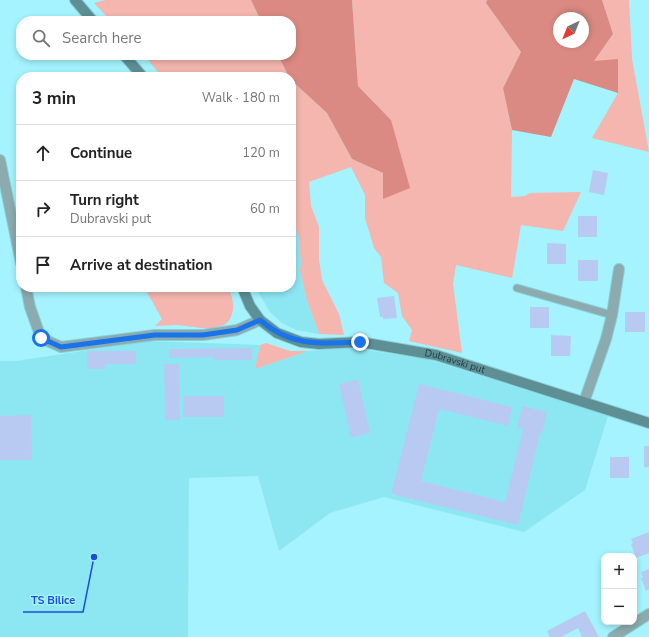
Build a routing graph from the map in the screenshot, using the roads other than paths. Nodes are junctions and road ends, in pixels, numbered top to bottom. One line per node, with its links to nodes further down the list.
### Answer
1 (75, 0): 2 (main road)
2 (89, 16)
3 (128, 60): 4 (main road)
4 (139, 72)
5 (0, 160): 6 (street)
6 (16, 238)
7 (619, 269): 11 (street)
8 (517, 288): 11 (lane)
9 (27, 292): 12 (street)
10 (244, 292): 12 (main road)
11 (612, 315): 13 (street)
12 (260, 320): 13 (main road, Dubravski put)
13 (584, 402): 14 (main road, Dubravski put)
14 (649, 423)
15 (649, 614): 16 (street)
16 (613, 637)

